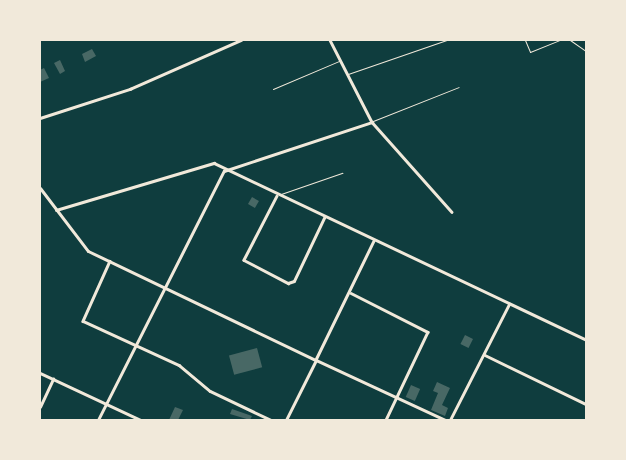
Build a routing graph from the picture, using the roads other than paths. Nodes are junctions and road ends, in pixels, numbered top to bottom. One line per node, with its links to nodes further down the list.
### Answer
1 (241, 40): 8 (street)
2 (330, 40): 4 (street)
3 (447, 40): 5 (lane)
4 (340, 60): 5 (street); 7 (lane)
5 (347, 74): 9 (street)
6 (459, 87): 9 (lane)
7 (273, 89)
8 (40, 118)
9 (372, 122): 10 (street); 15 (street)
10 (224, 171): 13 (street); 14 (street); 19 (street)
11 (342, 173): 13 (lane)
12 (40, 189): 14 (street)
13 (277, 196): 16 (street); 16 (street)
14 (56, 210): 18 (street)
15 (452, 212)
16 (324, 218): 17 (street)
17 (374, 241): 20 (street); 21 (street)
18 (110, 262): 19 (street); 23 (street)
19 (164, 287): 23 (street); 25 (street)
20 (351, 293): 25 (street); 28 (street)
21 (509, 304): 22 (street); 24 (street)
22 (586, 340)
23 (134, 346): 29 (street); 34 (street)
24 (485, 355): 30 (street); 38 (street)
25 (316, 360): 28 (street); 35 (street)
26 (40, 373): 27 (street)
27 (53, 379): 29 (street); 31 (street)
28 (397, 397): 36 (street); 37 (street)
29 (106, 404): 32 (street); 33 (street)
30 (586, 404)
31 (40, 408)
32 (98, 420)
33 (141, 420)
34 (271, 420)
35 (286, 420)
36 (386, 420)
37 (445, 420)
38 (450, 420)

